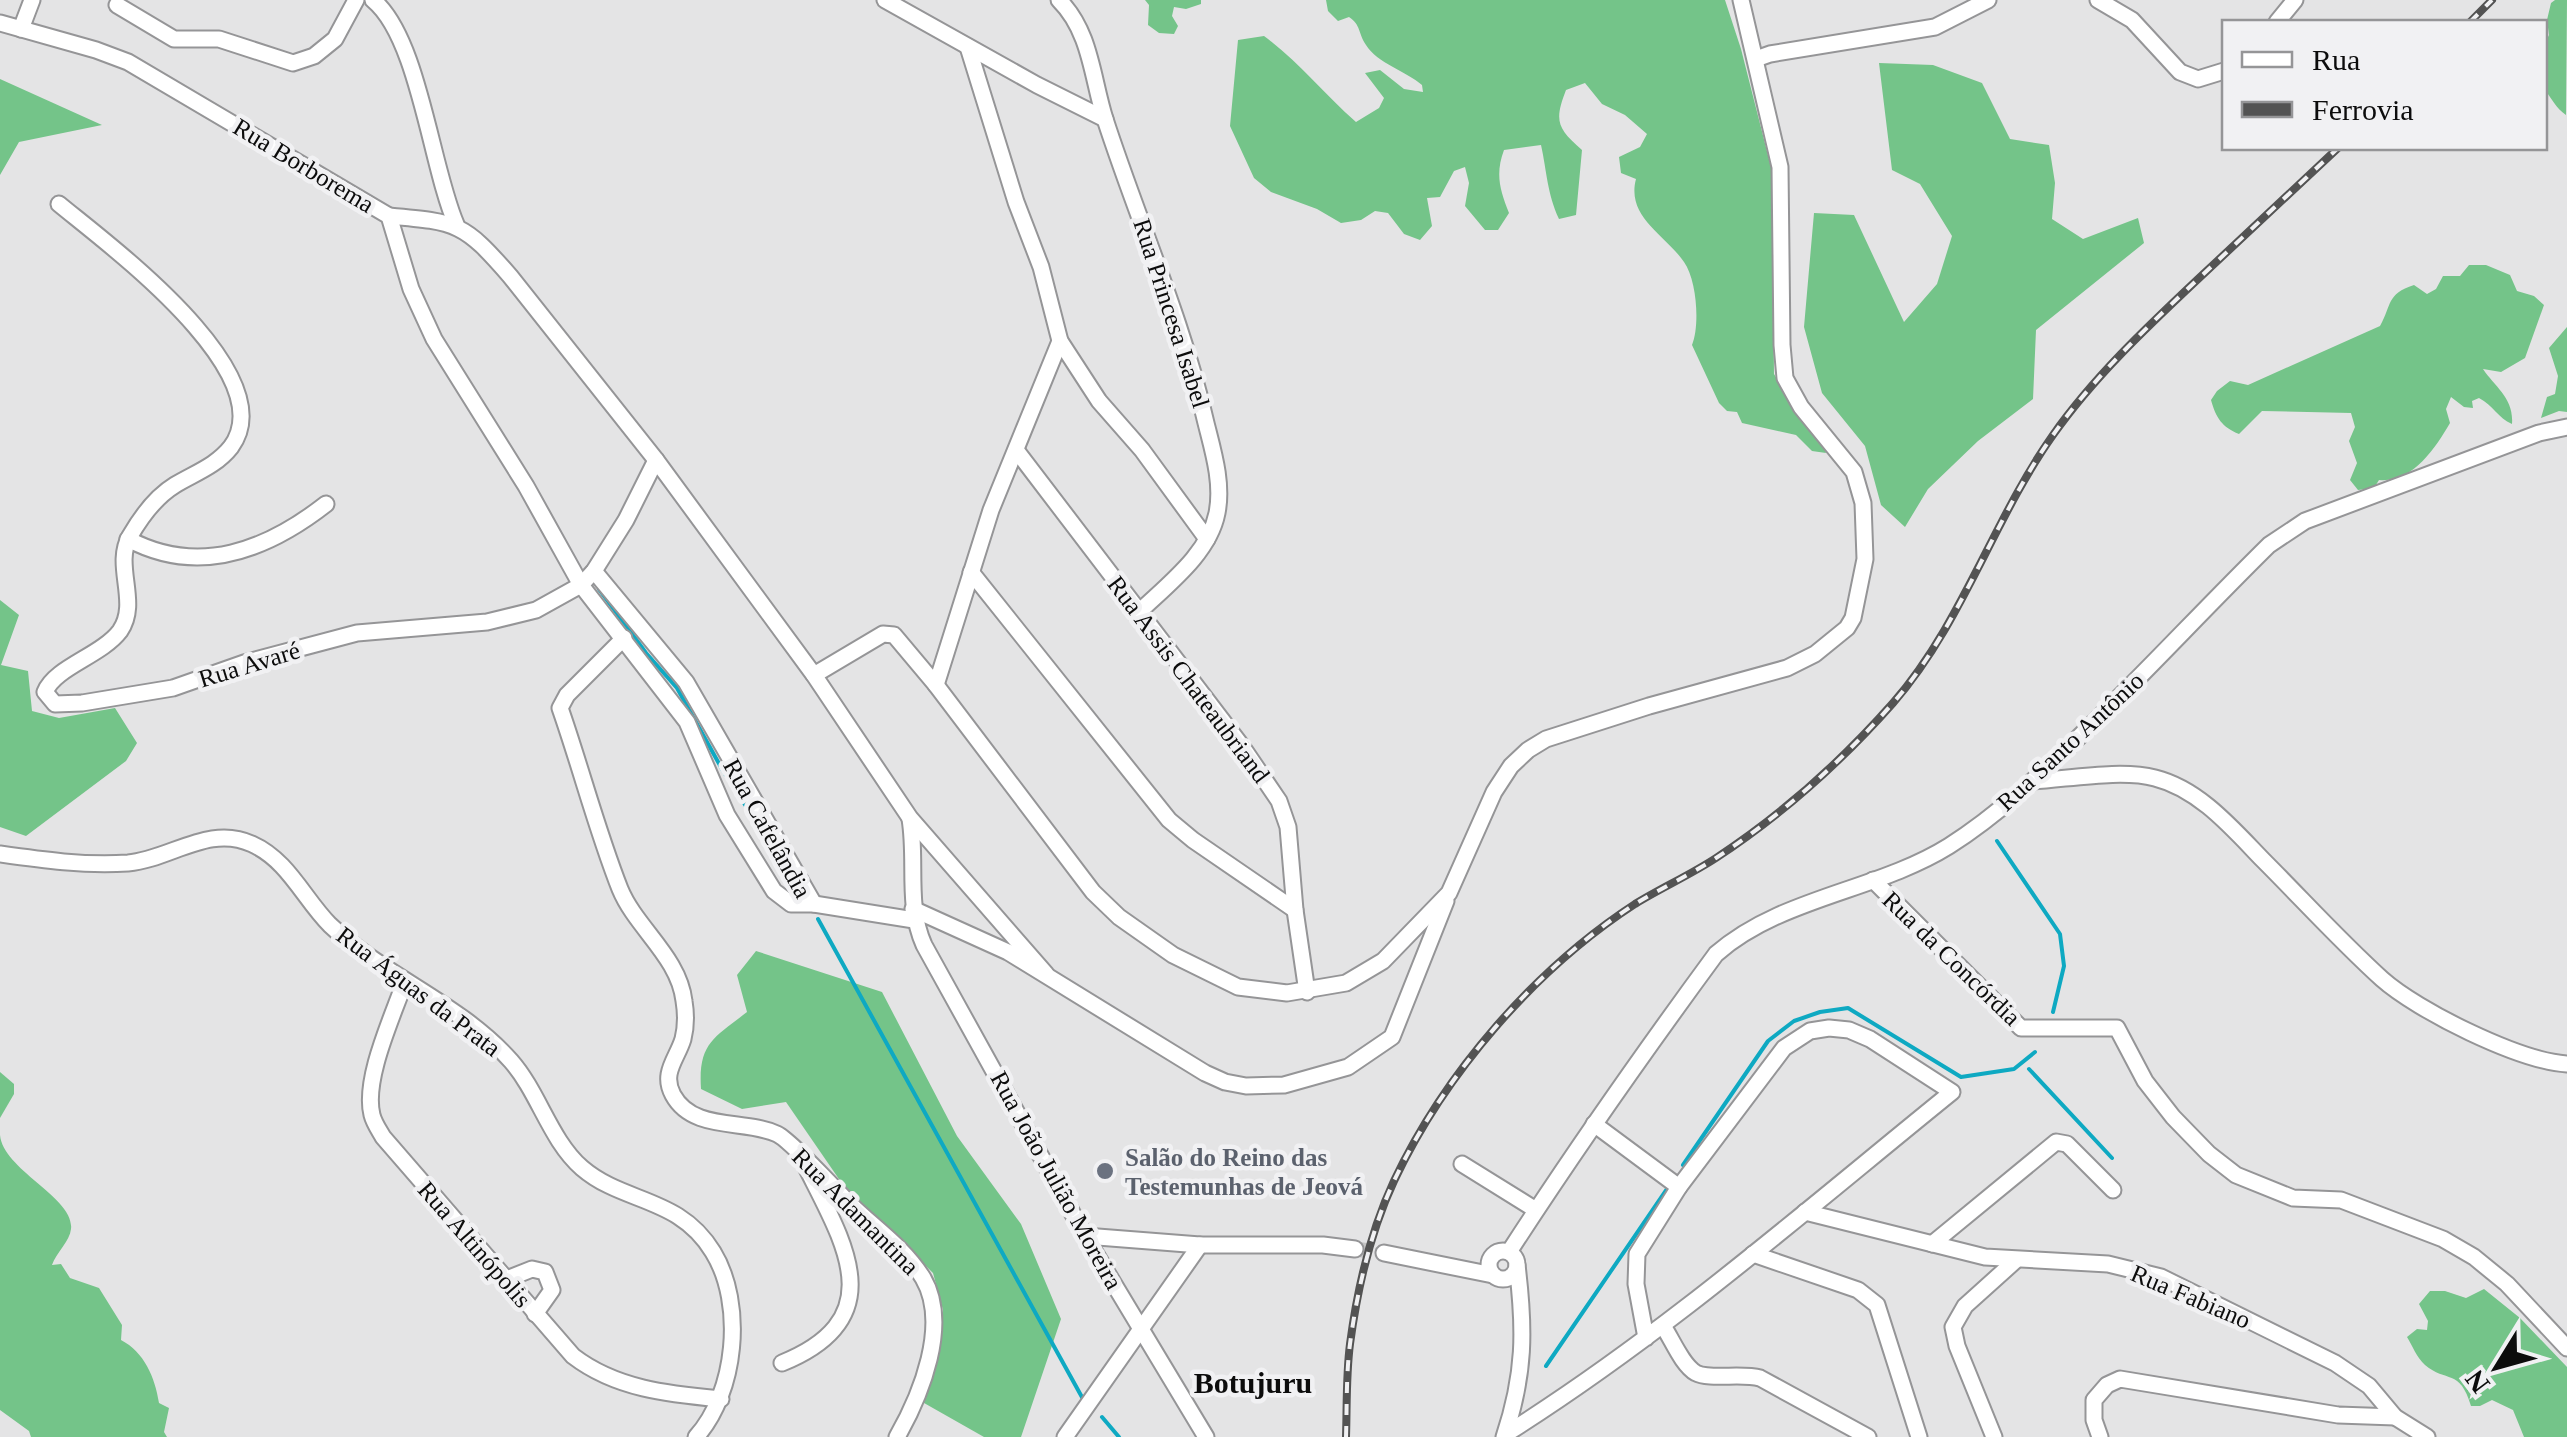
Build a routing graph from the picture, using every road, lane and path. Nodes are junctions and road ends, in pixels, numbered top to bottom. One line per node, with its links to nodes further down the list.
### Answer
1 (32, 0): 13 (street)
2 (356, 0): 10 (street)
3 (373, 0): 18 (street)
4 (885, 0): 14 (street)
5 (1059, 0): 17 (street, Rua Princesa Isabel)
6 (1741, 0): 15 (street)
7 (1988, 0): 15 (street)
8 (2098, 0): 16 (street)
9 (2295, 0): 11 (street)
10 (117, 5)
11 (2279, 20)
12 (0, 23): 13 (street, Rua Borborema)
13 (21, 30): 20 (street, Rua Borborema)
14 (968, 47): 17 (street); 23 (street)
15 (1756, 59): 41 (street)
16 (2222, 72)
17 (1106, 119): 29 (street, Rua Princesa Isabel)
18 (444, 197): 21 (street); 22 (street)
19 (59, 204): 28 (street)
20 (389, 216): 21 (street); 32 (street, Rua Borborema)
21 (430, 220): 22 (street)
22 (456, 224): 26 (street)
23 (1060, 340): 25 (street); 29 (street)
24 (2567, 427): 37 (street, Rua Santo Antônio)
25 (1016, 450): 31 (street); 33 (street, Rua Assis Chateaubriand)
26 (656, 460): 30 (street, Rua Avaré); 35 (street)
27 (326, 504): 28 (street)
28 (128, 539): 32 (street, Rua Avaré)
29 (1207, 540): 33 (street)
30 (594, 571): 32 (street, Rua Avaré); 42 (street, Rua Cafelândia)
31 (971, 572): 36 (street); 43 (street)
32 (582, 585): 34 (street, Rua Cafelândia)
33 (1138, 614): 43 (street, Rua Assis Chateaubriand)
34 (624, 638): 42 (street, Rua Cafelândia); 50 (street, Rua Adamantina)
35 (814, 675): 36 (street); 38 (street)
36 (936, 685): 47 (street)
37 (2033, 781): 40 (street, Rua Santo Antônio); 48 (street)
38 (910, 818): 44 (street); 45 (street)
39 (0, 854): 46 (street, Rua Águas da Prata)
40 (1873, 880): 49 (street, Rua Santo Antônio); 71 (street, Rua da Concórdia)
41 (1449, 893): 45 (street); 47 (street)
42 (814, 904): 44 (street)
43 (1295, 910): 47 (street, Rua Assis Chateaubriand)
44 (914, 915): 45 (street); 56 (street, Rua João Julião Moreira)
45 (1046, 974)
46 (404, 980): 65 (street, Rua Altinópolis); 73 (street, Rua Águas da Prata)
47 (1307, 992)
48 (2567, 1064)
49 (1594, 1124): 52 (street); 54 (street, Rua Santo Antônio)
50 (801, 1157): 72 (street); 77 (street, Rua Adamantina)
51 (1462, 1164): 54 (street)
52 (1679, 1187): 55 (street); 70 (street)
53 (2113, 1190): 57 (street)
54 (1536, 1210): 62 (street, Rua Santo Antônio)
55 (1805, 1212): 57 (street, Rua Fabiano); 61 (street)
56 (1085, 1236): 58 (street); 69 (street, Rua João Julião Moreira)
57 (1932, 1244): 63 (street, Rua Fabiano)
58 (1200, 1245): 59 (street); 69 (street)
59 (1355, 1250)
60 (1384, 1253): 64 (street)
61 (1753, 1254): 68 (street); 81 (street)
62 (1513, 1258): 64 (street); 64 (street); 66 (street)
63 (2015, 1261): 74 (street, Rua Fabiano); 82 (street)
64 (1493, 1272): 66 (street)
65 (507, 1279): 67 (street, Rua Altinópolis); 67 (street)
66 (1522, 1308): 75 (street)
67 (536, 1314): 73 (street, Rua Altinópolis)
68 (1663, 1326): 70 (street); 80 (street)
69 (1141, 1328): 78 (street); 79 (street, Rua João Julião Moreira)
70 (1646, 1338): 75 (street)
71 (2567, 1348)
72 (782, 1364)
73 (721, 1399): 76 (street, Rua Águas da Prata)
74 (2395, 1417): 83 (street); 84 (street, Rua Fabiano)
75 (1505, 1435)
76 (696, 1437)
77 (897, 1437)
78 (1065, 1437)
79 (1206, 1437)
80 (1868, 1437)
81 (1919, 1437)
82 (1994, 1437)
83 (2100, 1437)
84 (2427, 1437)

